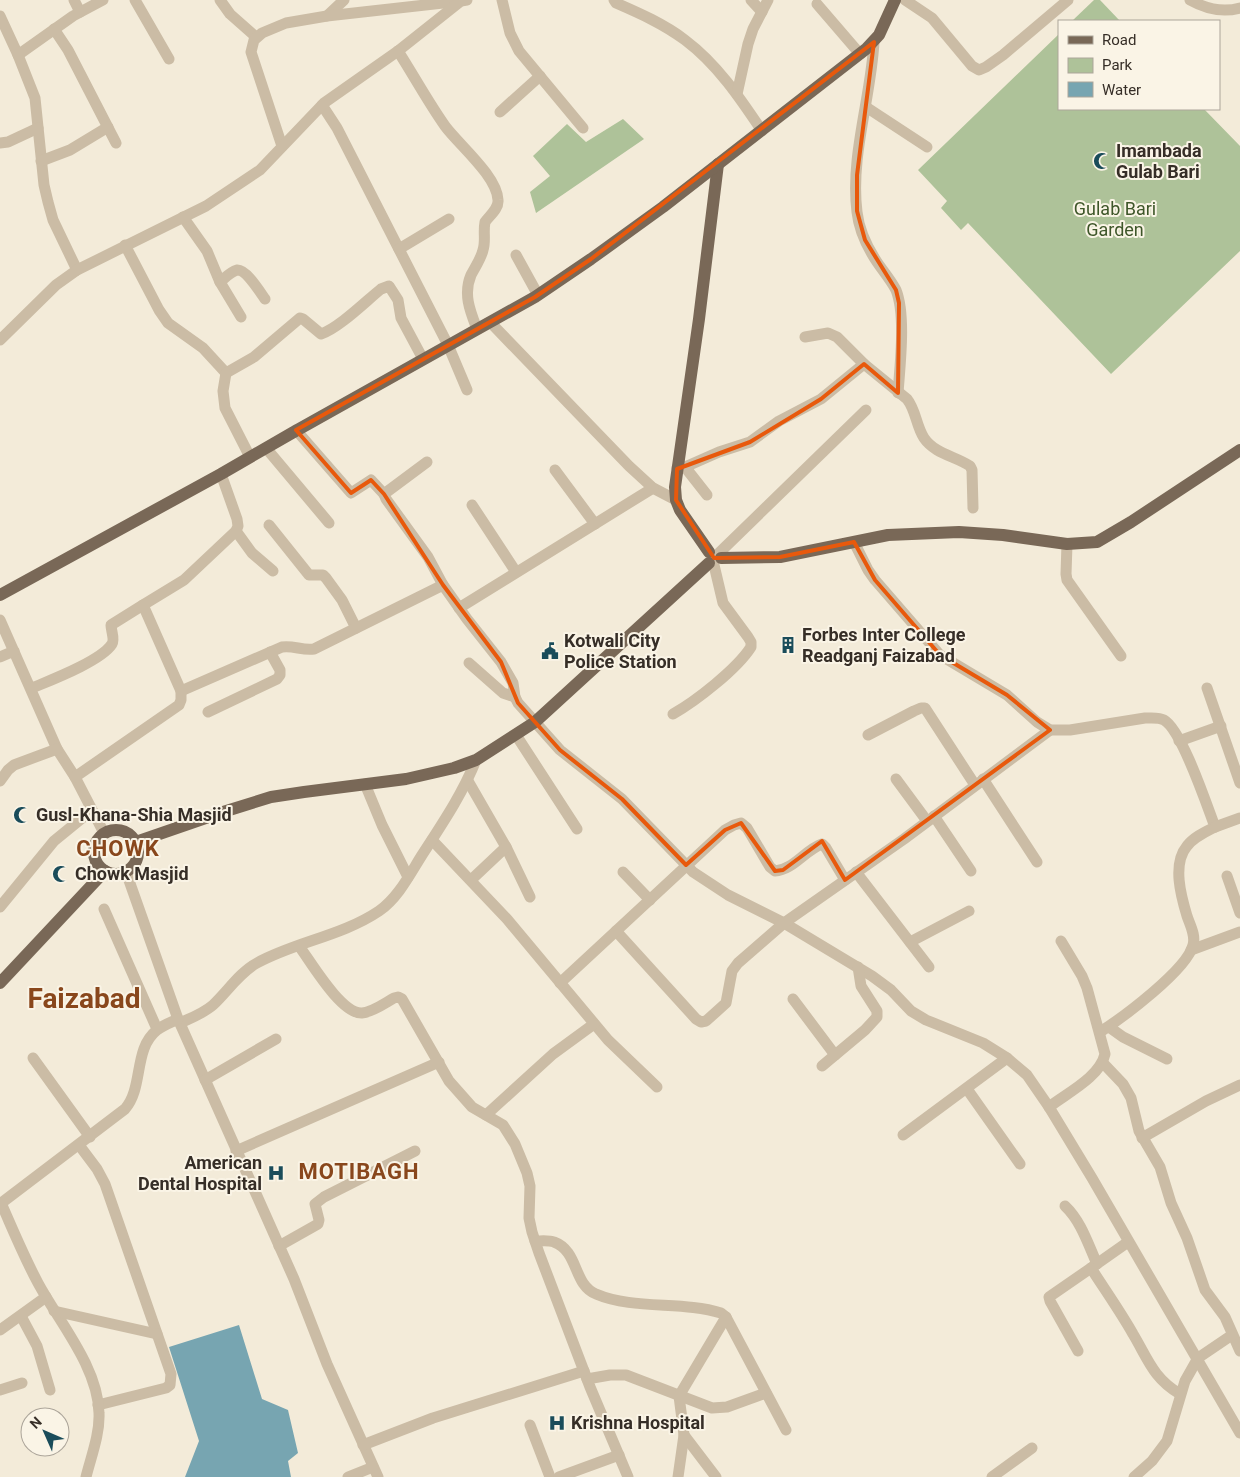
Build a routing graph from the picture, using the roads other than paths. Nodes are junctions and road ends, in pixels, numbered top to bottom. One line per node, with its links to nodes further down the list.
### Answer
1 (74, 0): 17 (street)
2 (103, 0): 17 (street)
3 (135, 0): 27 (street)
4 (220, 0): 22 (street)
5 (344, 0): 20 (street)
6 (502, 0): 28 (street)
7 (614, 0): 29 (street)
8 (751, 0): 18 (street)
9 (768, 0): 18 (street)
10 (895, 0): 23 (main road)
11 (905, 0): 12 (street)
12 (1068, 0)
13 (1190, 0): 16 (street)
14 (464, 1): 20 (street); 24 (street)
15 (817, 4): 26 (street)
16 (1240, 8)
17 (80, 12): 21 (street)
18 (762, 12): 29 (street)
19 (0, 16): 25 (street)
20 (327, 16): 22 (street)
21 (54, 29): 25 (street); 33 (street)
22 (256, 37): 39 (street)
23 (874, 42): 26 (main road); 31 (street)
24 (398, 51): 30 (street); 54 (street)
25 (18, 54): 34 (street)
26 (860, 54): 36 (main road)
27 (169, 59)
28 (540, 76): 32 (street); 35 (street)
29 (738, 94): 36 (street)
30 (322, 105): 39 (street); 46 (street)
31 (866, 107): 40 (street); 62 (street)
32 (500, 112)
33 (108, 127): 38 (street); 41 (street)
34 (38, 128): 37 (street); 41 (street)
35 (583, 128)
36 (762, 131): 42 (main road)
37 (0, 143)
38 (116, 143)
39 (282, 146): 43 (street)
40 (927, 147)
41 (41, 161): 48 (street)
42 (718, 164): 50 (main road); 69 (main road)
43 (183, 217): 45 (street); 49 (street)
44 (449, 219): 46 (street)
45 (124, 245): 48 (street); 60 (street)
46 (400, 249): 57 (street)
47 (516, 255): 50 (street)
48 (77, 270): 56 (street)
49 (220, 282): 51 (street); 52 (street)
50 (538, 295): 53 (main road)
51 (265, 299)
52 (241, 318)
53 (490, 322): 54 (main road); 72 (street)
54 (477, 329): 57 (main road)
55 (805, 337): 59 (street)
56 (0, 340)
57 (448, 345): 58 (main road); 61 (street)
58 (423, 359): 60 (street); 64 (main road)
59 (864, 364): 62 (street); 69 (street)
60 (226, 373): 67 (street)
61 (467, 390)
62 (898, 393): 77 (street)
63 (866, 410): 84 (street)
64 (296, 430): 65 (main road); 73 (street)
65 (266, 448): 67 (main road); 78 (street)
66 (1240, 450): 83 (main road)
67 (250, 457): 71 (main road)
68 (427, 462): 73 (street)
69 (681, 468): 74 (street); 75 (main road)
70 (555, 470): 79 (street)
71 (221, 474): 81 (street); 88 (main road)
72 (653, 488): 75 (street); 79 (street)
73 (384, 494): 87 (street)
74 (707, 495)
75 (676, 500): 84 (main road)
76 (472, 505): 86 (street)
77 (973, 508)
78 (329, 523)
79 (595, 524): 86 (street)
80 (269, 525): 92 (street)
81 (236, 531): 85 (street); 89 (street)
82 (854, 542): 83 (main road); 84 (main road); 106 (street)
83 (1067, 544): 95 (street)
84 (714, 558): 103 (street); 104 (main road)
85 (273, 571)
86 (516, 572): 90 (street)
87 (443, 585): 90 (street); 92 (street)
88 (0, 595)
89 (144, 605): 98 (street); 100 (street)
90 (459, 608): 101 (street)
91 (0, 620): 93 (street)
92 (356, 628): 94 (street)
93 (14, 651): 96 (street); 98 (street)
94 (270, 652): 100 (street); 102 (street)
95 (1121, 656)
96 (0, 657)
97 (469, 663): 101 (street)
98 (32, 688): 110 (street)
99 (1207, 688): 105 (street)
100 (181, 691): 112 (street)
101 (515, 697): 104 (street)
102 (208, 712)
103 (673, 714)
104 (536, 722): 108 (main road); 129 (street)
105 (1220, 726): 109 (street); 117 (street)
106 (1050, 730): 109 (street); 116 (street)
107 (868, 734): 116 (street)
108 (516, 735): 111 (main road); 123 (street)
109 (1179, 741): 122 (street)
110 (57, 749): 112 (street); 114 (street)
111 (476, 760): 115 (street); 118 (main road)
112 (75, 776): 119 (street)
113 (896, 779): 121 (street)
114 (0, 781)
115 (468, 781): 125 (street); 127 (street)
116 (979, 782): 121 (street); 128 (street)
117 (1240, 783)
118 (365, 784): 126 (main road); 136 (street)
119 (92, 810): 124 (street); 141 (street)
120 (1240, 818): 122 (street)
121 (930, 819): 130 (street); 134 (street)
122 (1215, 828): 151 (street)
123 (577, 829)
124 (104, 833): 126 (main road); 131 (main road)
125 (432, 840): 136 (street); 137 (street)
126 (136, 842): 132 (main road)
127 (506, 847): 137 (street); 139 (street)
128 (1036, 862)
129 (686, 865): 138 (street); 140 (street); 145 (street)
130 (971, 871)
131 (105, 872): 132 (main road); 154 (main road)
132 (126, 872): 157 (street)
133 (623, 872): 140 (street)
134 (856, 872): 138 (street); 149 (street)
135 (1227, 876): 144 (street)
136 (408, 877): 150 (street)
137 (471, 880): 155 (street)
138 (845, 880): 145 (street)
139 (530, 897)
140 (650, 900): 146 (street)
141 (0, 907)
142 (104, 909): 159 (street)
143 (969, 911): 149 (street)
144 (1240, 913)
145 (784, 923): 146 (street); 152 (street)
146 (616, 931): 155 (street)
147 (1240, 932): 151 (street)
148 (1061, 941): 160 (street)
149 (910, 942): 153 (street)
150 (299, 946): 157 (street); 166 (street)
151 (1191, 950): 160 (street)
152 (858, 967): 162 (street); 164 (street)
153 (928, 967)
154 (0, 983)
155 (560, 983): 158 (street)
156 (793, 999): 162 (street)
157 (179, 1021): 159 (street); 169 (street)
158 (594, 1024): 171 (street); 174 (street)
159 (157, 1030): 176 (street)
160 (1104, 1030): 165 (street); 167 (street)
161 (276, 1038): 169 (street)
162 (836, 1054): 168 (street)
163 (33, 1058): 176 (street)
164 (1007, 1058): 172 (street); 173 (street)
165 (1167, 1059)
166 (439, 1062): 174 (street); 179 (street)
167 (1103, 1063): 173 (street); 177 (street)
168 (822, 1066)
169 (205, 1080): 179 (street)
170 (1240, 1085): 177 (street)
171 (657, 1088)
172 (967, 1089): 175 (street); 181 (street)
173 (1049, 1106): 185 (street)
174 (486, 1115): 184 (street)
175 (903, 1135)
176 (90, 1137): 178 (street)
177 (1142, 1138): 194 (street)
178 (79, 1145): 182 (street); 193 (street)
179 (236, 1151): 186 (street)
180 (415, 1151): 186 (street)
181 (1020, 1164)
182 (0, 1203): 188 (street)
183 (1065, 1206): 187 (street)
184 (535, 1241): 191 (street); 198 (street)
185 (1128, 1242): 187 (street); 197 (street)
186 (279, 1246): 210 (street)
187 (1094, 1266): 195 (street); 203 (street)
188 (46, 1297): 189 (street); 190 (street)
189 (54, 1311): 193 (street); 205 (street)
190 (21, 1316): 192 (street); 201 (street)
191 (726, 1317): 202 (street); 204 (street)
192 (0, 1330)
193 (158, 1334): 205 (street)
194 (1232, 1335): 196 (street); 197 (street)
195 (1078, 1351)
196 (1240, 1351)
197 (1198, 1358): 203 (street); 208 (street)
198 (585, 1375): 204 (street); 210 (street); 212 (street)
199 (22, 1383): 200 (street)
200 (0, 1389)
201 (50, 1390)
202 (766, 1393): 204 (street); 207 (street)
203 (1180, 1394): 214 (street)
204 (679, 1396): 209 (street)
205 (98, 1405): 215 (street)
206 (530, 1425): 217 (street)
207 (786, 1430)
208 (1240, 1433)
209 (684, 1435): 220 (street); 221 (street)
210 (363, 1445): 213 (street)
211 (1032, 1448): 222 (street)
212 (619, 1455): 218 (street); 219 (street)
213 (376, 1472): 216 (street)
214 (1148, 1472): 223 (street)
215 (86, 1477)
216 (348, 1477)
217 (550, 1477)
218 (559, 1477)
219 (628, 1477)
220 (678, 1477)
221 (716, 1477)
222 (992, 1477)
223 (1134, 1477)

